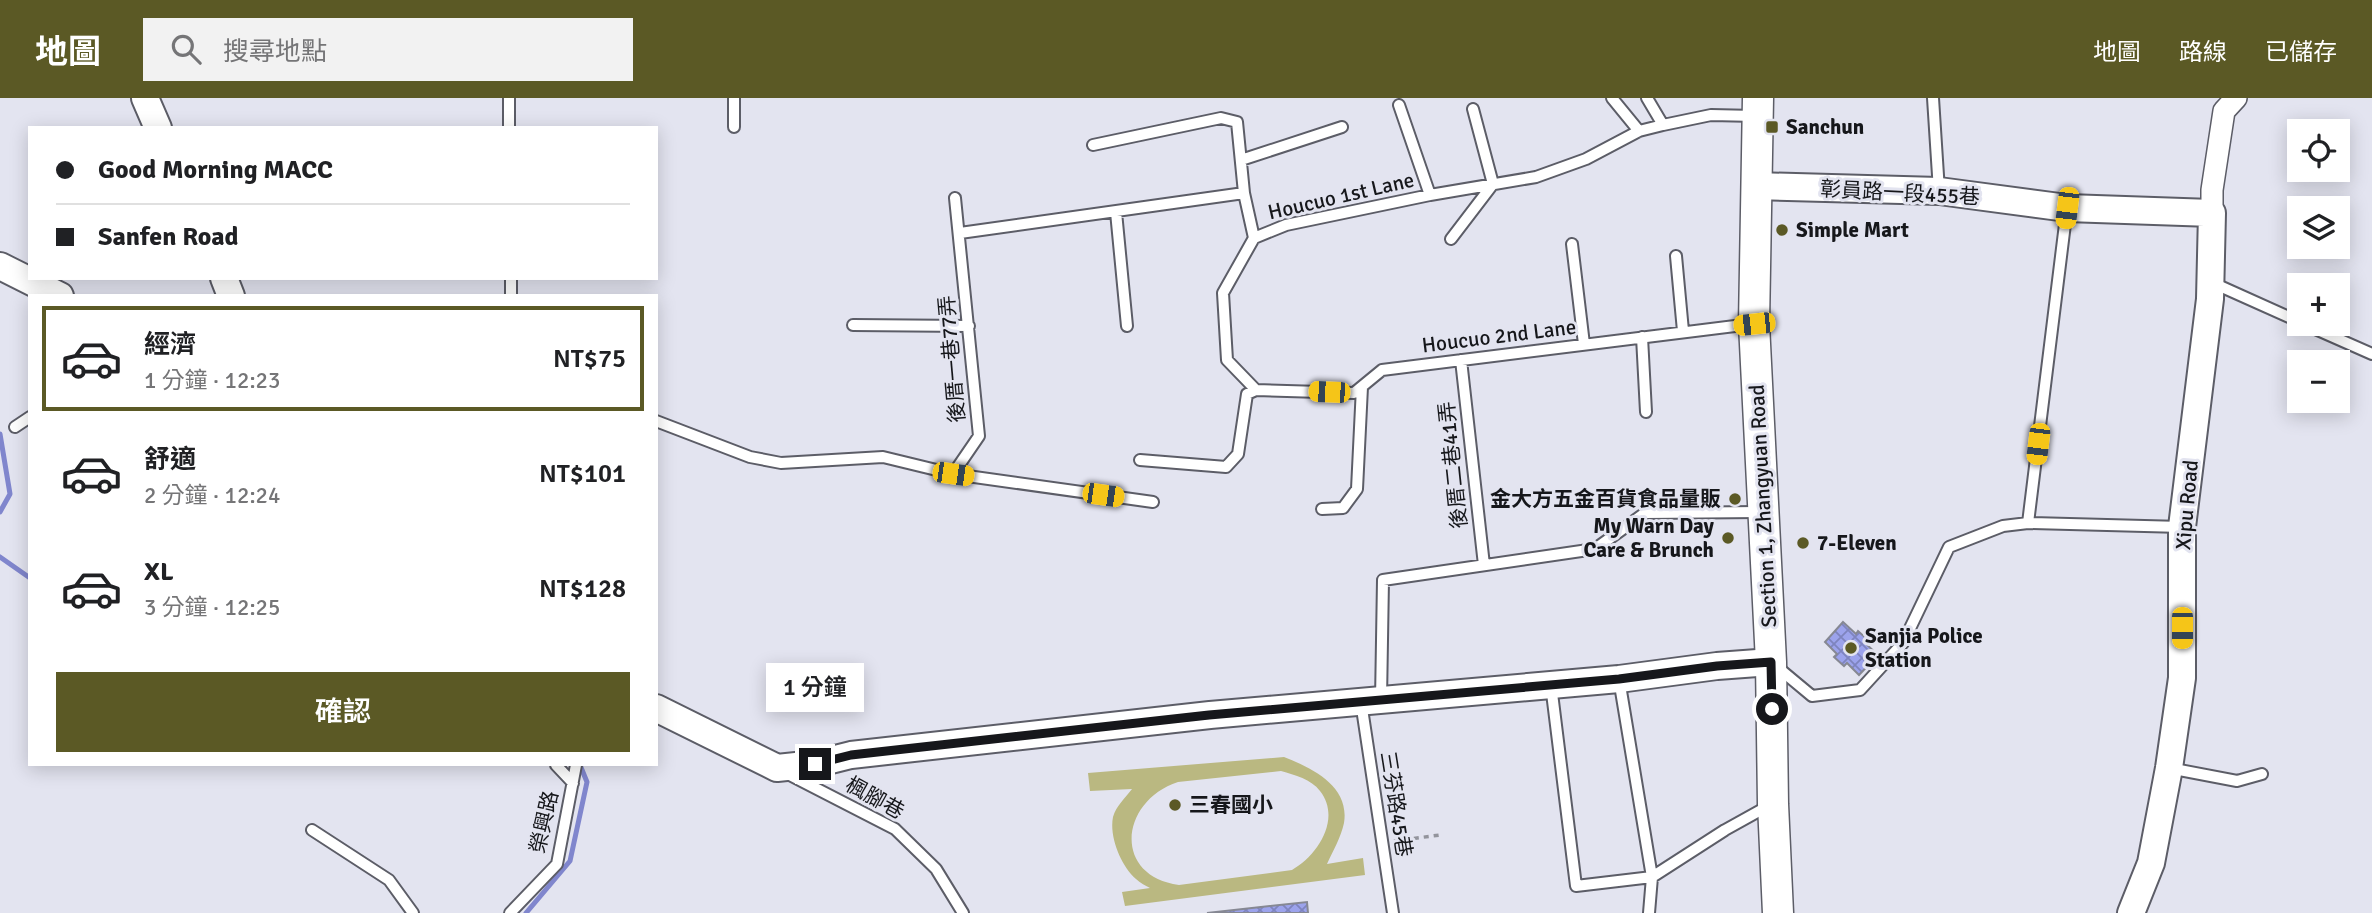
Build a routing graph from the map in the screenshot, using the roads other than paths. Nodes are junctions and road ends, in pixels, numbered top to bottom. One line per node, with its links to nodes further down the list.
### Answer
1 (145, 98): 12 (street)
2 (509, 98): 13 (lane)
3 (734, 98): 14 (lane)
4 (1612, 98): 16 (lane)
5 (1647, 98): 11 (lane)
6 (1933, 98): 21 (lane)
7 (2236, 98): 27 (street, Xipu Road)
8 (1399, 104): 23 (lane)
9 (1757, 107): 11 (lane, Houcuo 1st Lane); 20 (main road, Section 1, Zhangyuan Road)
10 (1472, 109): 19 (lane)
11 (1663, 125): 16 (lane, Houcuo 1st Lane)
12 (157, 126)
13 (509, 126)
14 (734, 127)
15 (1342, 127): 18 (lane)
16 (1639, 131): 19 (lane, Houcuo 1st Lane)
17 (1093, 145): 18 (lane)
18 (1241, 160): 22 (lane)
19 (1493, 184): 23 (lane, Houcuo 1st Lane); 30 (lane)
20 (1755, 186): 21 (street, 彰員路一段455巷); 39 (main road, Section 1, Zhangyuan Road)
21 (1938, 191): 25 (street, 彰員路一段455巷)
22 (1244, 193): 26 (lane, Houcuo 1st Lane); 29 (lane, Houcuo 1st Lane)
23 (1430, 195): 29 (lane, Houcuo 1st Lane)
24 (955, 198): 28 (lane, 後厝一巷77弄)
25 (2067, 208): 27 (street, 彰員路一段455巷); 60 (lane)
26 (1116, 212): 28 (lane, Houcuo 1st Lane); 42 (lane)
27 (2212, 213): 36 (street, Xipu Road)
28 (960, 233): 41 (lane, 後厝一巷77弄)
29 (1254, 238): 50 (lane)
30 (1451, 240)
31 (1573, 244): 46 (lane)
32 (1676, 256): 43 (lane)
33 (0, 265): 34 (street)
34 (28, 279)
35 (29, 280): 37 (street)
36 (2210, 282): 38 (lane); 61 (street, Xipu Road)
37 (56, 294)
38 (2287, 316)
39 (1754, 324): 43 (lane, Houcuo 2nd Lane); 59 (main road, Section 1, Zhangyuan Road)
40 (853, 325): 41 (lane)
41 (969, 326): 56 (lane, 後厝一巷77弄)
42 (1127, 326)
43 (1683, 331): 45 (lane, Houcuo 2nd Lane)
44 (2331, 336): 47 (lane)
45 (1642, 337): 46 (lane, Houcuo 2nd Lane); 51 (lane)
46 (1584, 344): 48 (lane, Houcuo 2nd Lane)
47 (2372, 354)
48 (1461, 360): 49 (lane, Houcuo 2nd Lane); 62 (lane, 後厝二巷41弄)
49 (1362, 387): 50 (lane, Houcuo 2nd Lane); 58 (lane)
50 (1256, 390): 55 (lane)
51 (1647, 412)
52 (28, 418): 54 (lane)
53 (658, 422): 56 (lane)
54 (15, 427)
55 (1140, 460)
56 (953, 474): 57 (lane)
57 (1153, 502)
58 (1322, 509)
59 (1763, 512): 62 (lane); 63 (main road, Section 1, Zhangyuan Road)
60 (2028, 523): 61 (lane); 63 (lane)
61 (2182, 527): 71 (street, Xipu Road)
62 (1484, 565): 66 (lane, 三芬路45巷)
63 (1771, 662): 64 (street); 74 (main road, Section 1, Zhangyuan Road)
64 (1619, 679): 65 (street); 76 (lane)
65 (1551, 685): 66 (street); 76 (lane)
66 (1371, 701): 70 (street); 80 (lane, 三芬路45巷)
67 (658, 709): 70 (street)
68 (557, 766): 73 (lane)
69 (576, 766): 73 (lane, 榮興路)
70 (777, 768): 79 (lane, 楓腳巷)
71 (2168, 768): 72 (lane); 83 (street, Xipu Road)
72 (2262, 774)
73 (573, 783): 78 (lane, 榮興路)
74 (1773, 804): 76 (lane); 82 (main road, Section 1, Zhangyuan Road)
75 (312, 831): 77 (lane)
76 (1651, 877): 81 (lane)
77 (413, 913)
78 (510, 913)
79 (963, 913)
80 (1393, 913)
81 (1649, 913)
82 (1778, 913)
83 (2131, 913)

